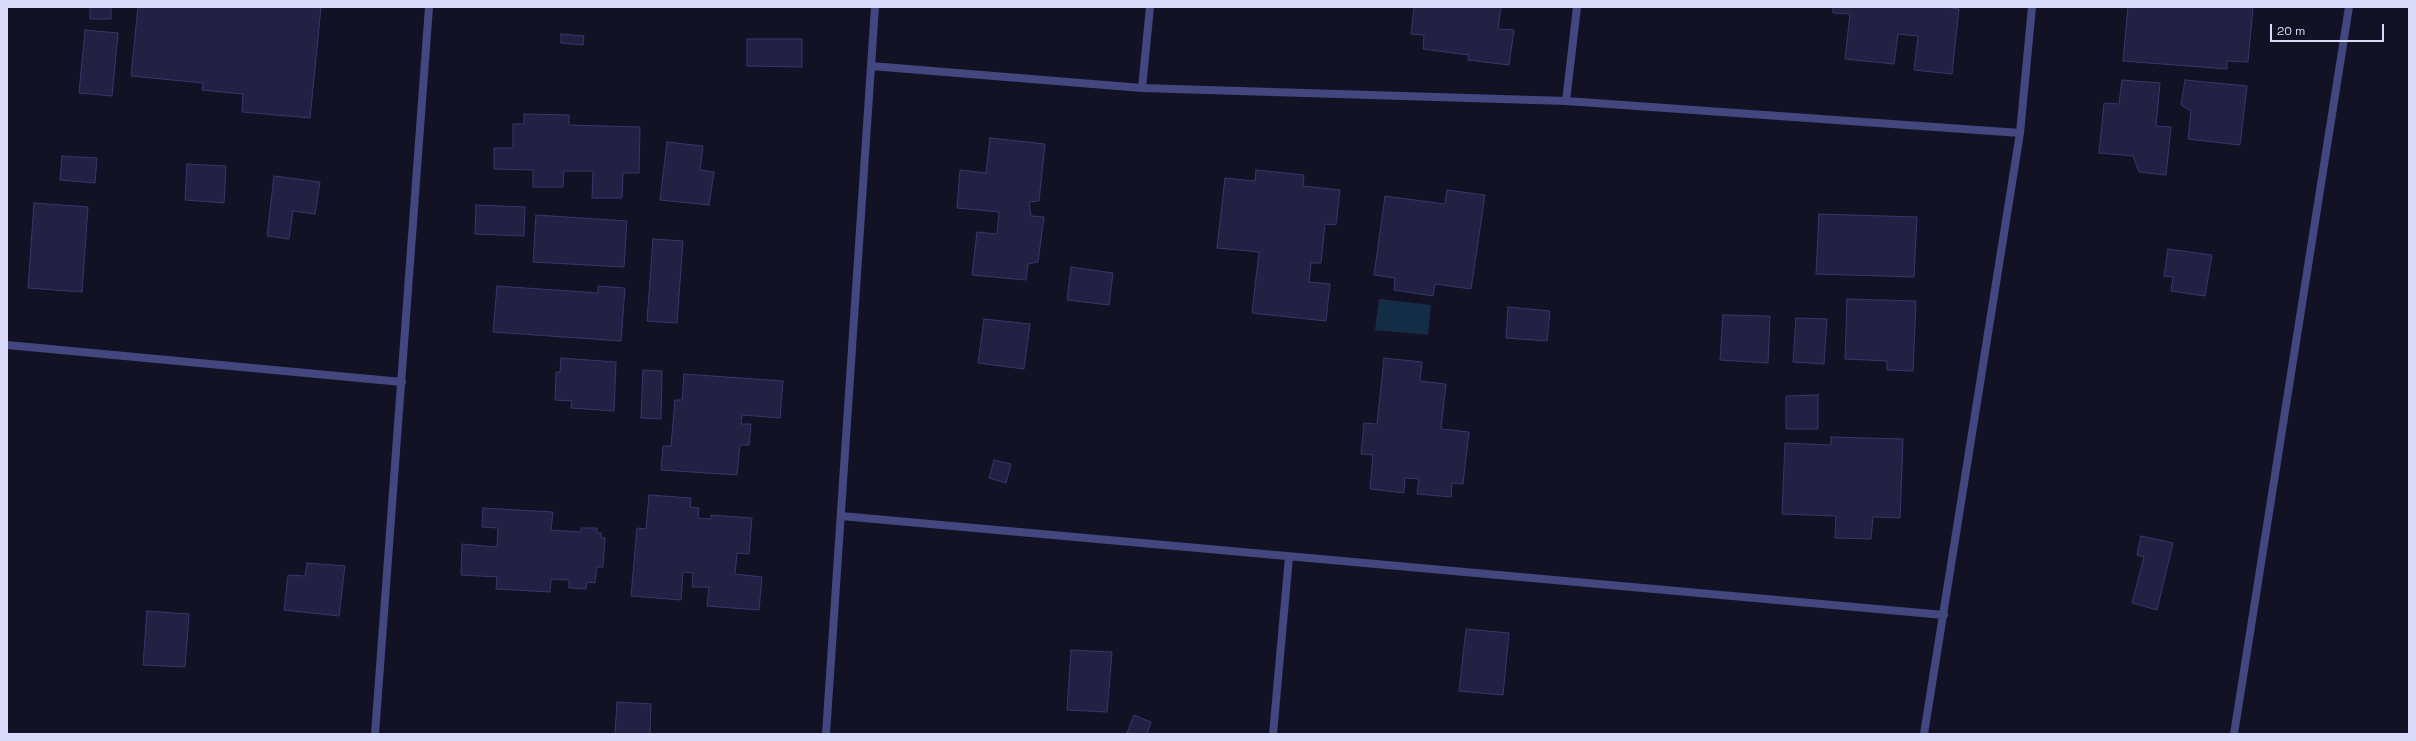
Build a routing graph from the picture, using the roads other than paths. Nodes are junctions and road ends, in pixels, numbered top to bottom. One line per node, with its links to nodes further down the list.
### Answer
1 (429, 7): 12 (street)
2 (875, 7): 7 (street)
3 (1150, 7): 8 (street)
4 (1577, 7): 9 (street)
5 (2032, 7): 10 (street)
6 (2349, 7): 20 (street)
7 (871, 66): 8 (street); 13 (street)
8 (1142, 88): 9 (street)
9 (1566, 101): 10 (street)
10 (2020, 133): 15 (street)
11 (7, 345): 12 (street)
12 (402, 382): 16 (street)
13 (841, 516): 14 (street); 17 (street)
14 (1289, 558): 15 (street); 18 (street)
15 (1944, 616): 19 (street)
16 (375, 734)
17 (826, 734)
18 (1273, 734)
19 (1924, 734)
20 (2234, 734)

